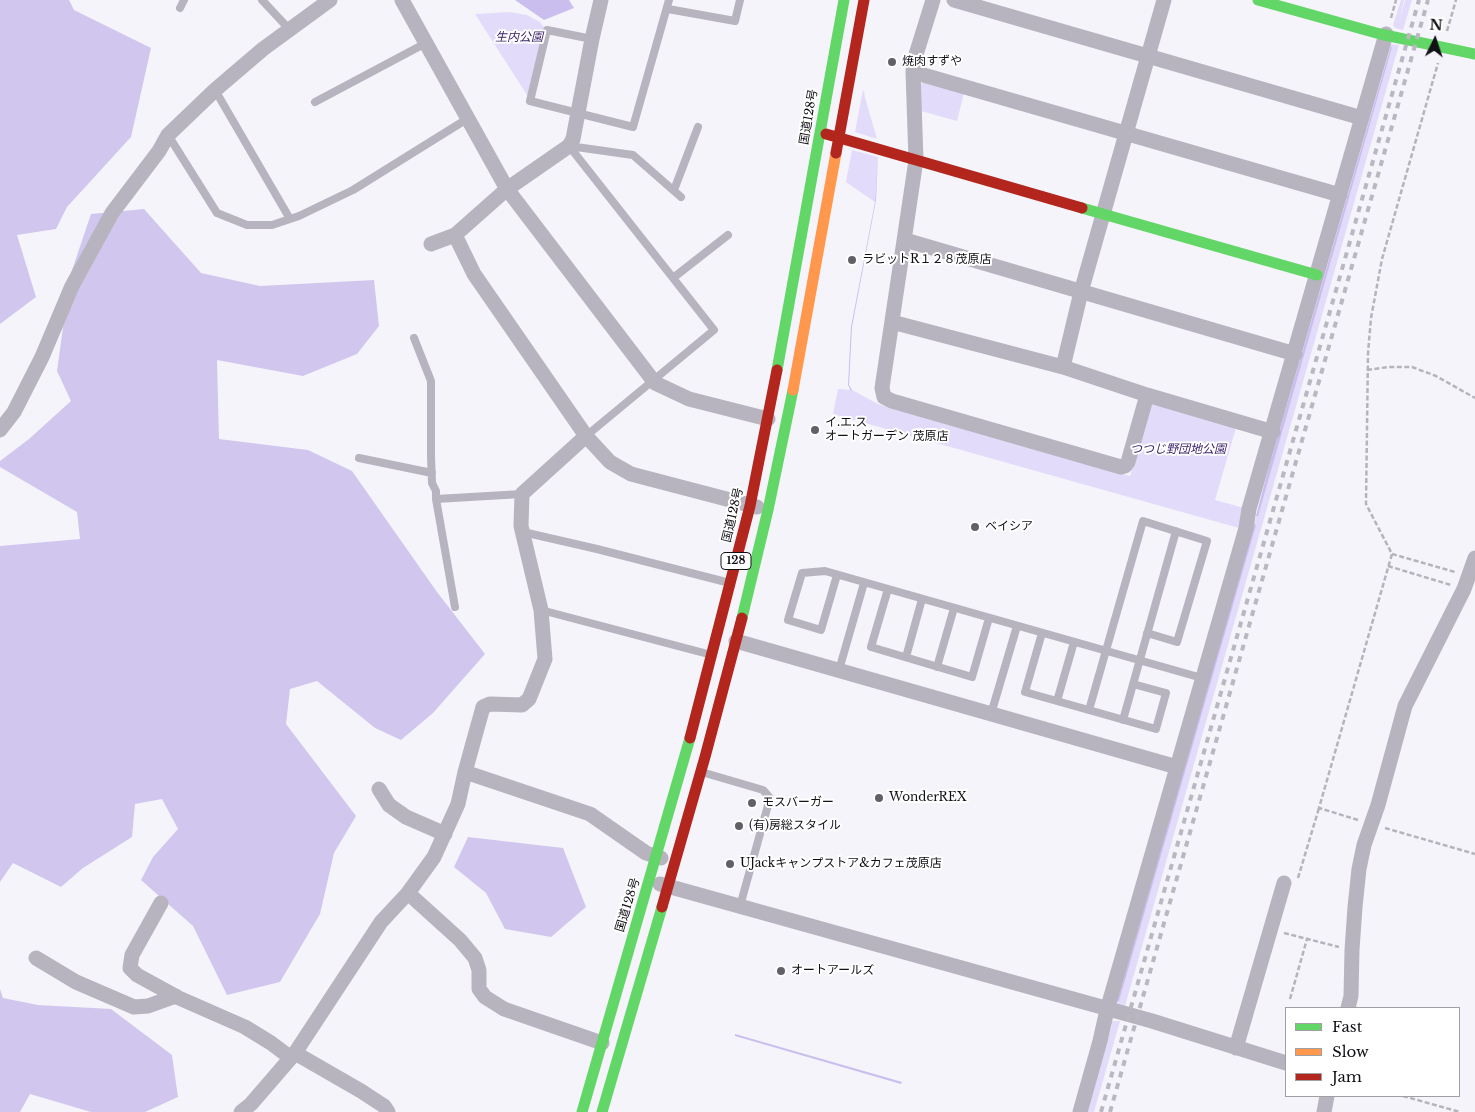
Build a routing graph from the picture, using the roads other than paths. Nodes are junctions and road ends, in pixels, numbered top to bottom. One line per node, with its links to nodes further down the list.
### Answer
1 (184, 0): 14 (lane)
2 (262, 0): 16 (lane)
3 (330, 0): 16 (street)
4 (402, 0): 19 (street)
5 (601, 0): 18 (street)
6 (670, 0): 15 (lane)
7 (740, 0): 15 (lane)
8 (844, 0): 29 (main road, 国道128号 / 128)
9 (864, 0): 32 (main road, 128)
10 (933, 0): 22 (street)
11 (954, 0): 21 (street)
12 (1164, 0): 21 (street)
13 (1258, 0): 17 (main road)
14 (180, 8)
15 (668, 8): 25 (lane)
16 (290, 30): 23 (street)
17 (1386, 34): 20 (main road); 26 (street)
18 (592, 39): 25 (street); 25 (lane)
19 (426, 43): 24 (lane); 27 (street)
20 (1475, 54)
21 (1149, 56): 26 (street); 30 (street)
22 (913, 72): 30 (street); 34 (street)
23 (216, 90): 31 (street); 40 (lane)
24 (315, 102)
25 (577, 114): 33 (street)
26 (1362, 118): 37 (street)
27 (467, 120): 35 (street); 40 (lane)
28 (698, 127): 36 (lane)
29 (820, 132): 32 (main road); 54 (main road, 国道128号 / 128)
30 (1126, 133): 37 (street); 39 (street)
31 (168, 135): 40 (lane); 55 (street)
32 (840, 138): 34 (main road); 63 (main road, 128)
33 (569, 146): 35 (street); 36 (lane); 46 (lane)
34 (916, 160): 39 (main road); 43 (street)
35 (507, 189): 41 (street); 52 (street)
36 (674, 190): 38 (lane)
37 (1340, 195): 45 (street)
38 (681, 196)
39 (1103, 213): 45 (main road); 47 (street)
40 (290, 219)
41 (455, 235): 44 (street); 57 (street)
42 (728, 235): 46 (lane)
43 (905, 240): 47 (street); 48 (street)
44 (431, 244)
45 (1317, 274): 50 (street)
46 (673, 278): 52 (lane)
47 (1081, 292): 50 (street); 51 (street)
48 (892, 322): 51 (street); 53 (street)
49 (414, 338): 59 (lane)
50 (1295, 354): 56 (street)
51 (1063, 367): 53 (street)
52 (653, 380): 54 (street); 57 (lane)
53 (1146, 395): 56 (street)
54 (768, 420): 62 (main road, 国道128号 / 128)
55 (0, 430)
56 (1273, 432): 87 (street)
57 (586, 436): 60 (street); 62 (street)
58 (359, 458): 59 (lane)
59 (432, 473): 61 (lane)
60 (522, 494): 61 (lane); 65 (street)
61 (436, 499): 72 (lane)
62 (750, 506): 63 (street); 68 (main road, 国道128号 / 128)
63 (768, 510): 79 (main road, 128)
64 (1176, 531): 78 (lane); 78 (lane); 81 (lane)
65 (523, 532): 68 (lane); 74 (street)
66 (1475, 558): 108 (street)
67 (837, 574): 67 (lane); 69 (lane)
68 (731, 583): 82 (main road, 国道128号 / 128)
69 (864, 583): 70 (lane); 86 (lane)
70 (888, 589): 71 (lane); 83 (lane)
71 (922, 599): 73 (lane); 83 (lane)
72 (455, 607)
73 (954, 608): 75 (lane); 85 (lane)
74 (541, 610): 82 (lane); 94 (street)
75 (990, 618): 76 (lane); 85 (lane)
76 (1017, 626): 77 (lane); 91 (lane)
77 (1042, 633): 80 (lane); 89 (lane)
78 (1148, 633): 84 (lane)
79 (736, 641): 86 (street); 95 (main road, 128)
80 (1074, 642): 81 (lane); 89 (lane)
81 (1106, 651): 84 (lane); 90 (lane)
82 (712, 656): 98 (main road, 国道128号 / 128)
83 (906, 657): 85 (lane)
84 (1140, 660): 87 (lane); 88 (lane)
85 (937, 667)
86 (839, 670): 91 (street)
87 (1202, 678): 93 (street)
88 (1133, 684): 92 (lane); 92 (lane)
89 (1057, 701): 90 (lane)
90 (1089, 710): 92 (lane)
91 (991, 714): 93 (street)
92 (1123, 720)
93 (1176, 767): 109 (street)
94 (465, 772): 97 (street); 98 (street)
95 (701, 772): 99 (main road, 128); 105 (lane)
96 (379, 789): 97 (street)
97 (445, 834): 103 (street)
98 (657, 857): 99 (street); 100 (main road, 国道128号 / 128)
99 (675, 862): 102 (main road, 128)
100 (650, 881): 102 (street); 110 (main road, 国道128号 / 128)
101 (1284, 883): 111 (street)
102 (668, 886): 105 (street); 118 (main road, 128)
103 (408, 893): 110 (street); 112 (street)
104 (161, 903): 107 (street)
105 (740, 906): 109 (street)
106 (36, 958): 107 (street)
107 (176, 996): 112 (street)
108 (1348, 1007)
109 (1107, 1010): 111 (street); 119 (street)
110 (602, 1042): 117 (main road, 国道128号 / 128)
111 (1236, 1048): 113 (street)
112 (293, 1056): 115 (street); 116 (street)
113 (1285, 1063)
114 (1326, 1097): 120 (street)
115 (241, 1112)
116 (388, 1112)
117 (582, 1112)
118 (602, 1112)
119 (1080, 1112)
120 (1324, 1112)

